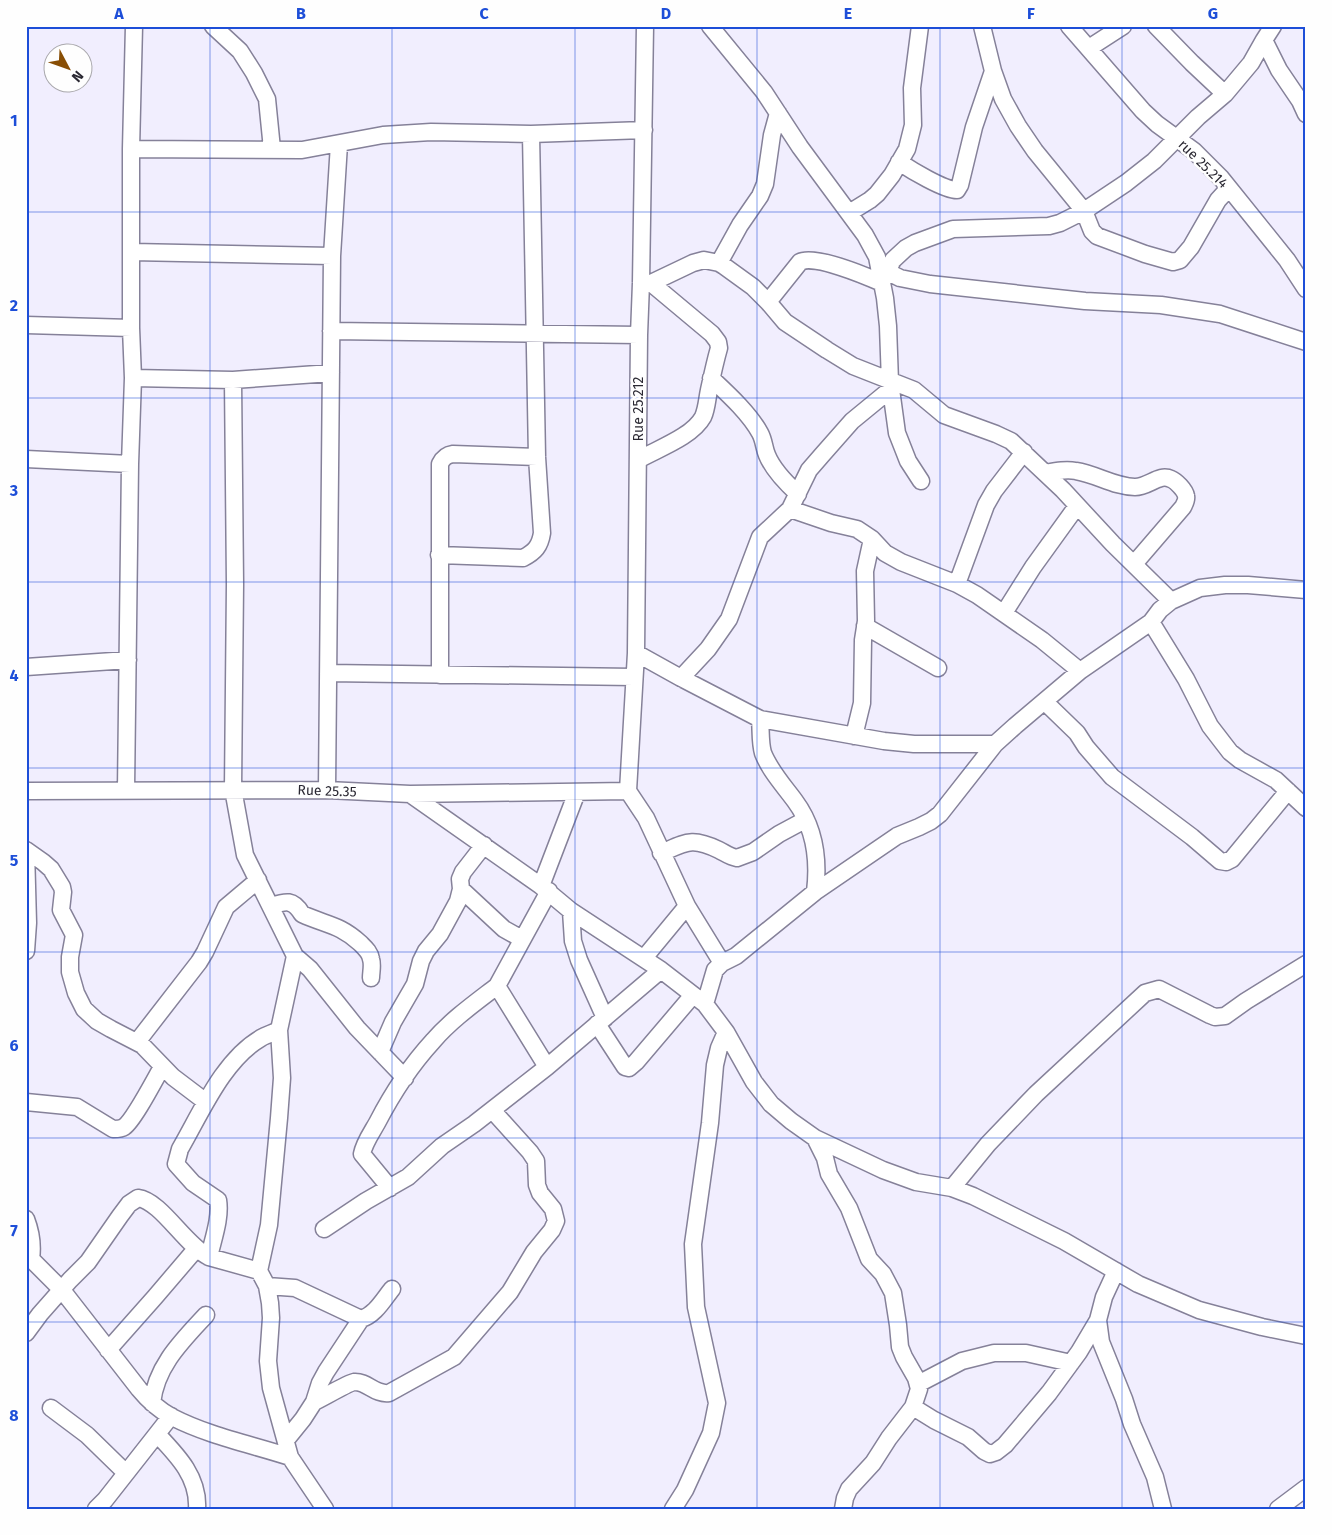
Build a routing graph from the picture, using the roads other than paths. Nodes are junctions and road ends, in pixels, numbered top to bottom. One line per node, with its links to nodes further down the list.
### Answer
1 (134, 26): 21 (street)
2 (213, 26): 22 (street)
3 (645, 26): 17 (street, Rue 25.212)
4 (710, 26): 15 (street)
5 (920, 26): 23 (street)
6 (982, 26): 13 (street)
7 (1069, 26): 12 (street, rue 25.214)
8 (1123, 26): 12 (street)
9 (1156, 26): 14 (street)
10 (1273, 26): 11 (street)
11 (1264, 40): 14 (street); 16 (street)
12 (1089, 48): 19 (street, rue 25.214)
13 (993, 71): 23 (street); 25 (street)
14 (1226, 94): 19 (street)
15 (778, 113): 26 (street); 29 (street)
16 (1306, 114)
17 (644, 130): 18 (street); 31 (street, Rue 25.212)
18 (531, 134): 20 (street); 37 (street)
19 (1177, 139): 24 (street, rue 25.214); 25 (street)
20 (339, 144): 22 (street); 28 (street)
21 (131, 148): 22 (street); 27 (street)
22 (272, 149)
23 (898, 162): 26 (street)
24 (1229, 188): 25 (street); 32 (street, rue 25.214)
25 (1084, 211): 30 (street)
26 (849, 213): 30 (street)
27 (132, 252): 28 (street); 35 (street)
28 (332, 256): 36 (street)
29 (719, 263): 31 (street); 33 (street)
30 (883, 274): 33 (street); 39 (street); 44 (street)
31 (646, 283): 38 (street, Rue 25.212); 42 (street)
32 (1306, 289)
33 (768, 302): 44 (street)
34 (26, 324): 35 (street)
35 (131, 328): 41 (street)
36 (331, 331): 37 (street); 40 (street)
37 (536, 334): 38 (street); 46 (street)
38 (639, 335): 48 (street, Rue 25.212)
39 (1306, 342)
40 (331, 373): 43 (street); 69 (street)
41 (133, 378): 43 (street); 49 (street)
42 (712, 378): 48 (street); 52 (street)
43 (233, 380): 79 (street)
44 (890, 385): 45 (street); 51 (street); 52 (street)
45 (1024, 452): 50 (street); 58 (street)
46 (537, 457): 56 (street); 56 (street)
47 (26, 459): 49 (street)
48 (638, 460): 64 (street, Rue 25.212)
49 (130, 464): 65 (street)
50 (1046, 473): 53 (street); 57 (street)
51 (921, 481)
52 (798, 494): 54 (street)
53 (1078, 506): 57 (street); 61 (street)
54 (790, 509): 55 (street); 72 (street)
55 (872, 539): 58 (street); 63 (street)
56 (439, 555): 70 (street)
57 (1134, 564): 60 (street)
58 (956, 584): 61 (street)
59 (1306, 590): 60 (street)
60 (1171, 600): 62 (street)
61 (1004, 613): 68 (street)
62 (1151, 622): 68 (street); 82 (street)
63 (865, 626): 67 (street); 75 (street)
64 (636, 653): 71 (street, Rue 25.212); 72 (street)
65 (128, 660): 66 (street); 78 (street)
66 (26, 667)
67 (938, 668)
68 (1080, 671): 73 (street)
69 (328, 673): 70 (street); 80 (street)
70 (440, 675): 71 (street)
71 (634, 677): 81 (street, Rue 25.212)
72 (681, 678): 74 (street)
73 (1044, 702): 76 (street); 82 (street)
74 (760, 719): 75 (street); 86 (street)
75 (854, 736): 76 (street)
76 (995, 744): 93 (street)
77 (26, 790): 78 (street, Rue 25.35)
78 (126, 790): 79 (street, Rue 25.35)
79 (233, 790): 80 (street, Rue 25.35); 90 (street)
80 (327, 790): 84 (street, Rue 25.35)
81 (628, 791): 83 (street, Rue 25.35); 89 (street)
82 (1288, 791): 85 (street)
83 (577, 792): 84 (street, Rue 25.35); 91 (street)
84 (410, 794): 87 (street)
85 (1306, 808)
86 (805, 820): 89 (street); 93 (street)
87 (484, 845): 91 (street); 92 (street)
88 (26, 850): 98 (street); 110 (street)
89 (661, 853): 95 (street)
90 (258, 880): 94 (street); 110 (street)
91 (545, 888): 96 (street); 97 (street)
92 (461, 890): 97 (street); 111 (street)
93 (815, 892): 101 (street)
94 (271, 906): 99 (street); 104 (street)
95 (686, 906): 100 (street); 101 (street)
96 (571, 911): 100 (street); 107 (street)
97 (522, 940): 105 (street)
98 (26, 951)
99 (295, 956): 108 (street); 111 (street)
100 (644, 958): 103 (street)
101 (722, 963): 106 (street)
102 (1306, 964): 120 (street)
103 (661, 970): 106 (street); 107 (street)
104 (371, 978)
105 (497, 986): 113 (street); 114 (street)
106 (699, 999): 107 (street); 109 (street)
107 (601, 1021): 113 (street)
108 (279, 1030): 116 (street); 125 (street)
109 (726, 1032): 118 (street); 151 (street)
110 (138, 1042): 112 (street)
111 (380, 1052): 114 (street)
112 (162, 1067): 115 (street); 116 (street)
113 (547, 1067): 117 (street)
114 (405, 1078): 119 (street)
115 (26, 1102)
116 (206, 1102): 123 (street)
117 (492, 1110): 119 (street); 138 (street)
118 (815, 1138): 120 (street); 137 (street)
119 (390, 1188): 122 (street)
120 (952, 1188): 126 (street)
121 (26, 1219): 124 (street)
122 (324, 1229)
123 (203, 1253): 125 (street); 129 (street); 135 (street)
124 (29, 1258): 129 (street)
125 (259, 1271): 127 (street)
126 (1116, 1271): 132 (street); 134 (street)
127 (267, 1286): 131 (street); 144 (street)
128 (392, 1289): 131 (street)
129 (62, 1290): 133 (street); 135 (street)
130 (206, 1315): 139 (street)
131 (361, 1319): 138 (street)
132 (1098, 1320): 136 (street); 153 (street)
133 (26, 1333)
134 (1306, 1336)
135 (108, 1350): 139 (street)
136 (1071, 1363): 137 (street); 140 (street)
137 (918, 1384): 140 (street)
138 (314, 1402): 144 (street)
139 (152, 1403): 142 (street)
140 (913, 1407): 152 (street)
141 (52, 1408): 146 (street)
142 (171, 1416): 143 (street); 145 (street)
143 (157, 1434): 146 (street); 149 (street)
144 (286, 1440): 145 (street)
145 (290, 1457): 150 (street)
146 (126, 1473): 148 (street)
147 (1306, 1488): 154 (street)
148 (96, 1509)
149 (197, 1509)
150 (325, 1509)
151 (673, 1509)
152 (842, 1509)
153 (1162, 1509)
154 (1278, 1509)

